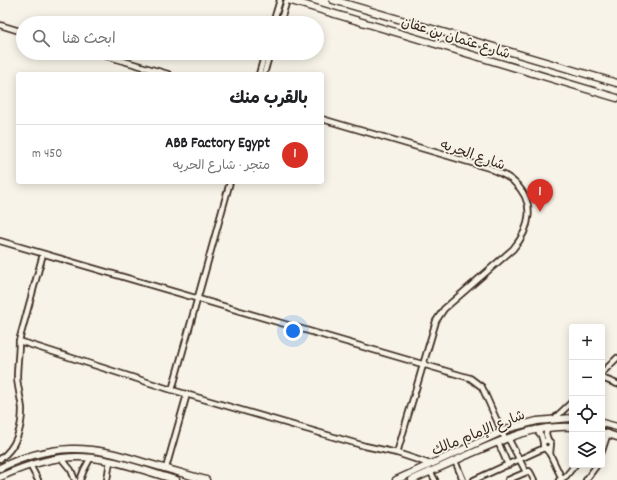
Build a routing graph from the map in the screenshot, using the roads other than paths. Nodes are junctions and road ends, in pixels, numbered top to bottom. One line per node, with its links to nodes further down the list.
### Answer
1 (280, 0): 4 (street)
2 (287, 0): 5 (street); 15 (street, شارع عثمان بن عفان)
3 (333, 0): 14 (street, شارع عثمان بن عفان)
4 (275, 16)
5 (282, 16)
6 (0, 25): 7 (street)
7 (16, 30)
8 (120, 60): 11 (street)
9 (263, 60): 12 (street)
10 (268, 60): 13 (street)
11 (161, 72)
12 (260, 72)
13 (265, 72)
14 (617, 83)
15 (617, 98)
16 (324, 120): 23 (street, شارع الحريه)
17 (229, 184): 20 (street)
18 (0, 241): 19 (street)
19 (43, 254): 20 (street); 21 (street)
20 (197, 297): 23 (street); 27 (street)
21 (19, 341): 27 (street); 50 (street)
22 (617, 358): 24 (street)
23 (423, 364): 37 (street); 45 (street, شارع الحريه)
24 (605, 370)
25 (605, 379): 26 (street)
26 (617, 384)
27 (172, 390): 28 (street)
28 (187, 394): 45 (street); 58 (street)
29 (569, 405): 30 (street)
30 (555, 418): 31 (street, شارع الإمام مالك); 37 (street, شارع الإمام مالك)
31 (569, 418)
32 (605, 424): 35 (street)
33 (547, 427): 34 (street, شارع الإمام مالك); 36 (street, شارع الإمام مالك); 41 (street)
34 (569, 427)
35 (617, 428)
36 (536, 429): 40 (street, شارع الإمام مالك); 41 (street)
37 (502, 432): 40 (street); 44 (street, شارع الإمام مالك)
38 (605, 433): 39 (street)
39 (617, 437)
40 (507, 438): 42 (street, شارع الإمام مالك); 51 (street)
41 (546, 441): 43 (street); 43 (street)
42 (498, 442): 46 (street, شارع الإمام مالك); 56 (street)
43 (547, 448): 51 (street); 64 (street)
44 (464, 449): 46 (street); 49 (street, شارع الإمام مالك)
45 (397, 453): 59 (street)
46 (467, 456): 53 (street, شارع الإمام مالك)
47 (91, 457): 48 (street); 52 (street); 67 (street)
48 (61, 458): 55 (street); 66 (street)
49 (445, 458): 54 (street); 59 (street, شارع الإمام مالك)
50 (0, 459)
51 (519, 460): 56 (street); 62 (street)
52 (110, 461): 68 (street); 69 (street)
53 (455, 461): 54 (street, شارع الإمام مالك); 74 (street)
54 (448, 464): 59 (street, شارع الإمام مالك)
55 (30, 465): 63 (street); 65 (street)
56 (508, 465): 75 (street)
57 (0, 468): 58 (street)
58 (166, 468): 70 (street)
59 (430, 468): 71 (street, شارع الإمام مالك); 72 (street, شارع الإمام مالك); 73 (street)
60 (573, 468): 64 (street)
61 (595, 468): 78 (street)
62 (526, 472): 76 (street); 77 (street)
63 (0, 477)
64 (560, 479)
65 (38, 480)
66 (75, 480)
67 (80, 480)
68 (107, 480)
69 (176, 480)
70 (206, 480)
71 (396, 480)
72 (412, 480)
73 (435, 480)
74 (463, 480)
75 (474, 480)
76 (508, 480)
77 (534, 480)
78 (586, 480)

